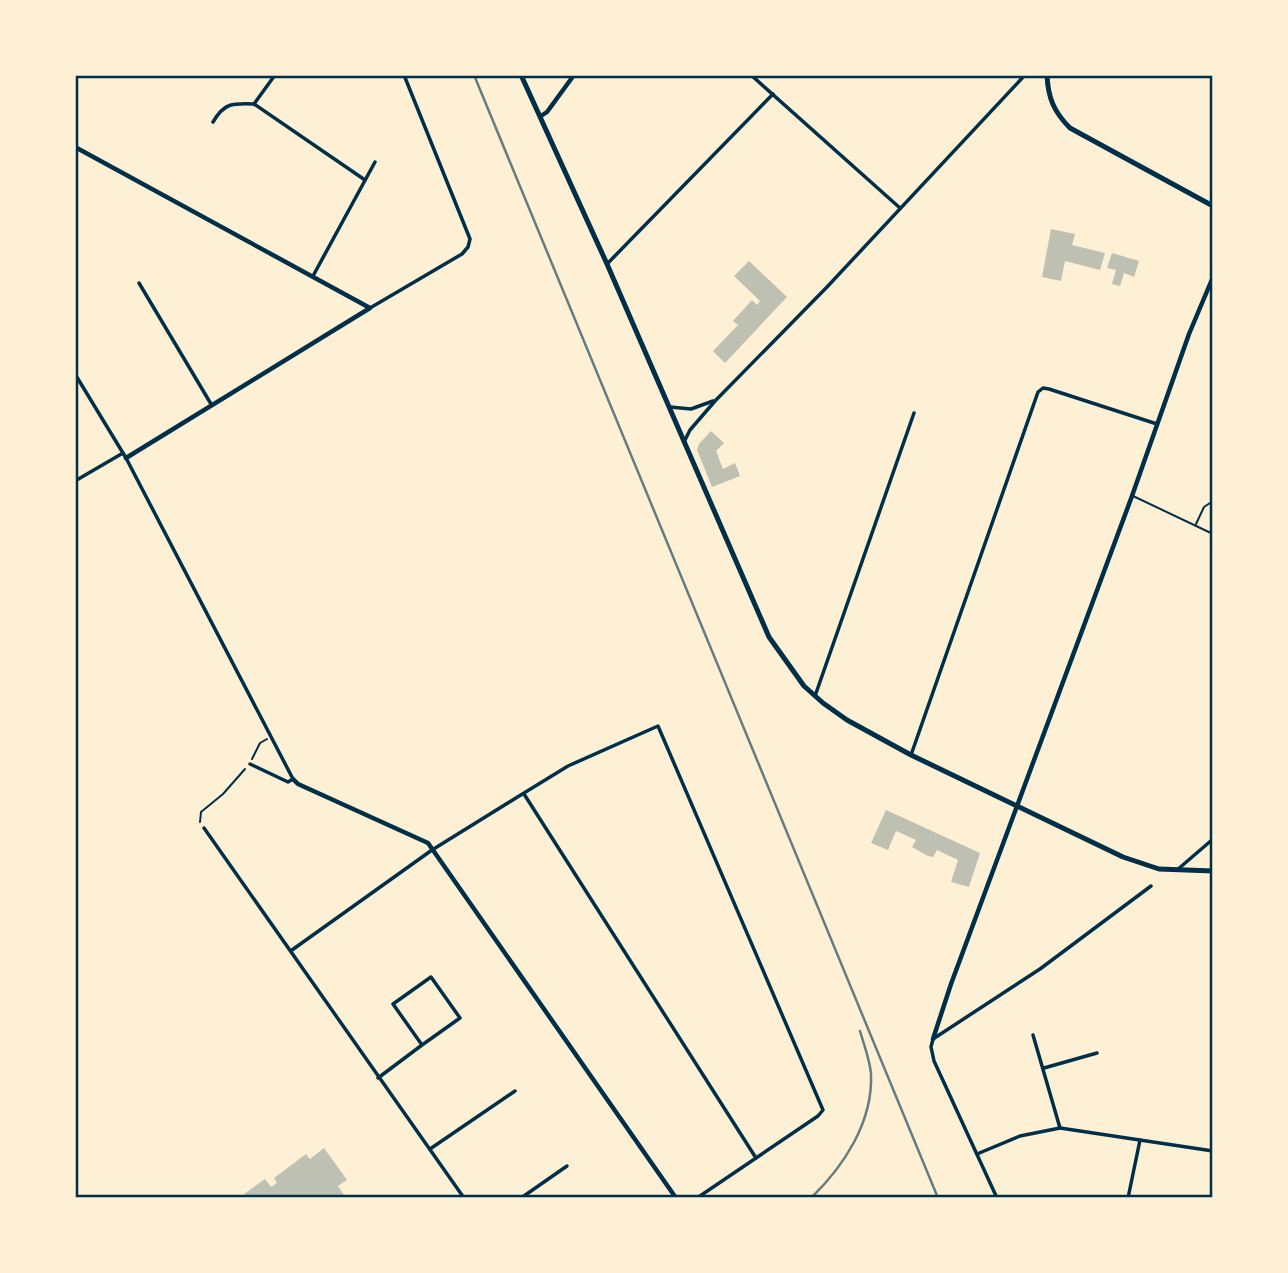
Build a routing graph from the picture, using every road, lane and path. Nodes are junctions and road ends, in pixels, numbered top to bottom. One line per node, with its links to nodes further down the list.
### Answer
1 (275, 75): 9 (street)
2 (404, 75): 21 (street)
3 (521, 75): 10 (main road)
4 (574, 75): 10 (street)
5 (751, 75): 8 (street)
6 (1025, 75): 16 (street)
7 (1047, 75): 15 (main road)
8 (772, 94): 16 (street); 17 (street)
9 (254, 104): 11 (street); 14 (street)
10 (541, 116): 17 (main road)
11 (213, 122)
12 (75, 147): 18 (street)
13 (375, 162): 14 (street)
14 (365, 180): 18 (street)
15 (1213, 206)
16 (900, 208): 23 (street)
17 (607, 264): 25 (main road)
18 (312, 278): 21 (street)
19 (1213, 278): 27 (street)
20 (139, 283): 24 (street)
21 (370, 308): 24 (street)
22 (75, 374): 29 (street)
23 (715, 401): 25 (street); 28 (street)
24 (211, 404): 29 (street)
25 (669, 407): 28 (main road)
26 (914, 413): 35 (street)
27 (1157, 424): 31 (street); 37 (street)
28 (684, 442): 35 (main road)
29 (124, 456): 30 (street); 36 (street)
30 (75, 481)
31 (1132, 496): 33 (lane); 41 (street)
32 (1213, 504): 33 (lane)
33 (1195, 525): 34 (lane)
34 (1213, 534)
35 (815, 696): 37 (main road)
36 (271, 737): 38 (path); 39 (street)
37 (911, 755): 41 (main road)
38 (250, 764): 39 (street); 42 (path)
39 (293, 779): 44 (street)
40 (524, 793): 44 (street); 61 (street); 61 (street)
41 (1017, 805): 45 (main road); 50 (street)
42 (204, 828): 48 (street)
43 (1213, 839): 45 (street)
44 (432, 850): 48 (street); 65 (street)
45 (1175, 871): 46 (main road)
46 (1213, 871)
47 (1150, 886): 50 (street)
48 (292, 950): 54 (street)
49 (1033, 1035): 53 (street)
50 (933, 1039): 60 (street)
51 (422, 1045): 51 (street); 54 (street)
52 (1097, 1054): 53 (street)
53 (1044, 1068): 56 (street)
54 (378, 1078): 58 (street)
55 (515, 1091): 58 (street)
56 (1060, 1128): 57 (street); 60 (street)
57 (1140, 1140): 59 (street); 68 (street)
58 (430, 1150): 63 (street)
59 (1213, 1151)
60 (976, 1154): 67 (street)
61 (756, 1158): 66 (street)
62 (567, 1166): 64 (street)
63 (464, 1198)
64 (520, 1198)
65 (676, 1198)
66 (697, 1198)
67 (997, 1198)
68 (1128, 1198)

